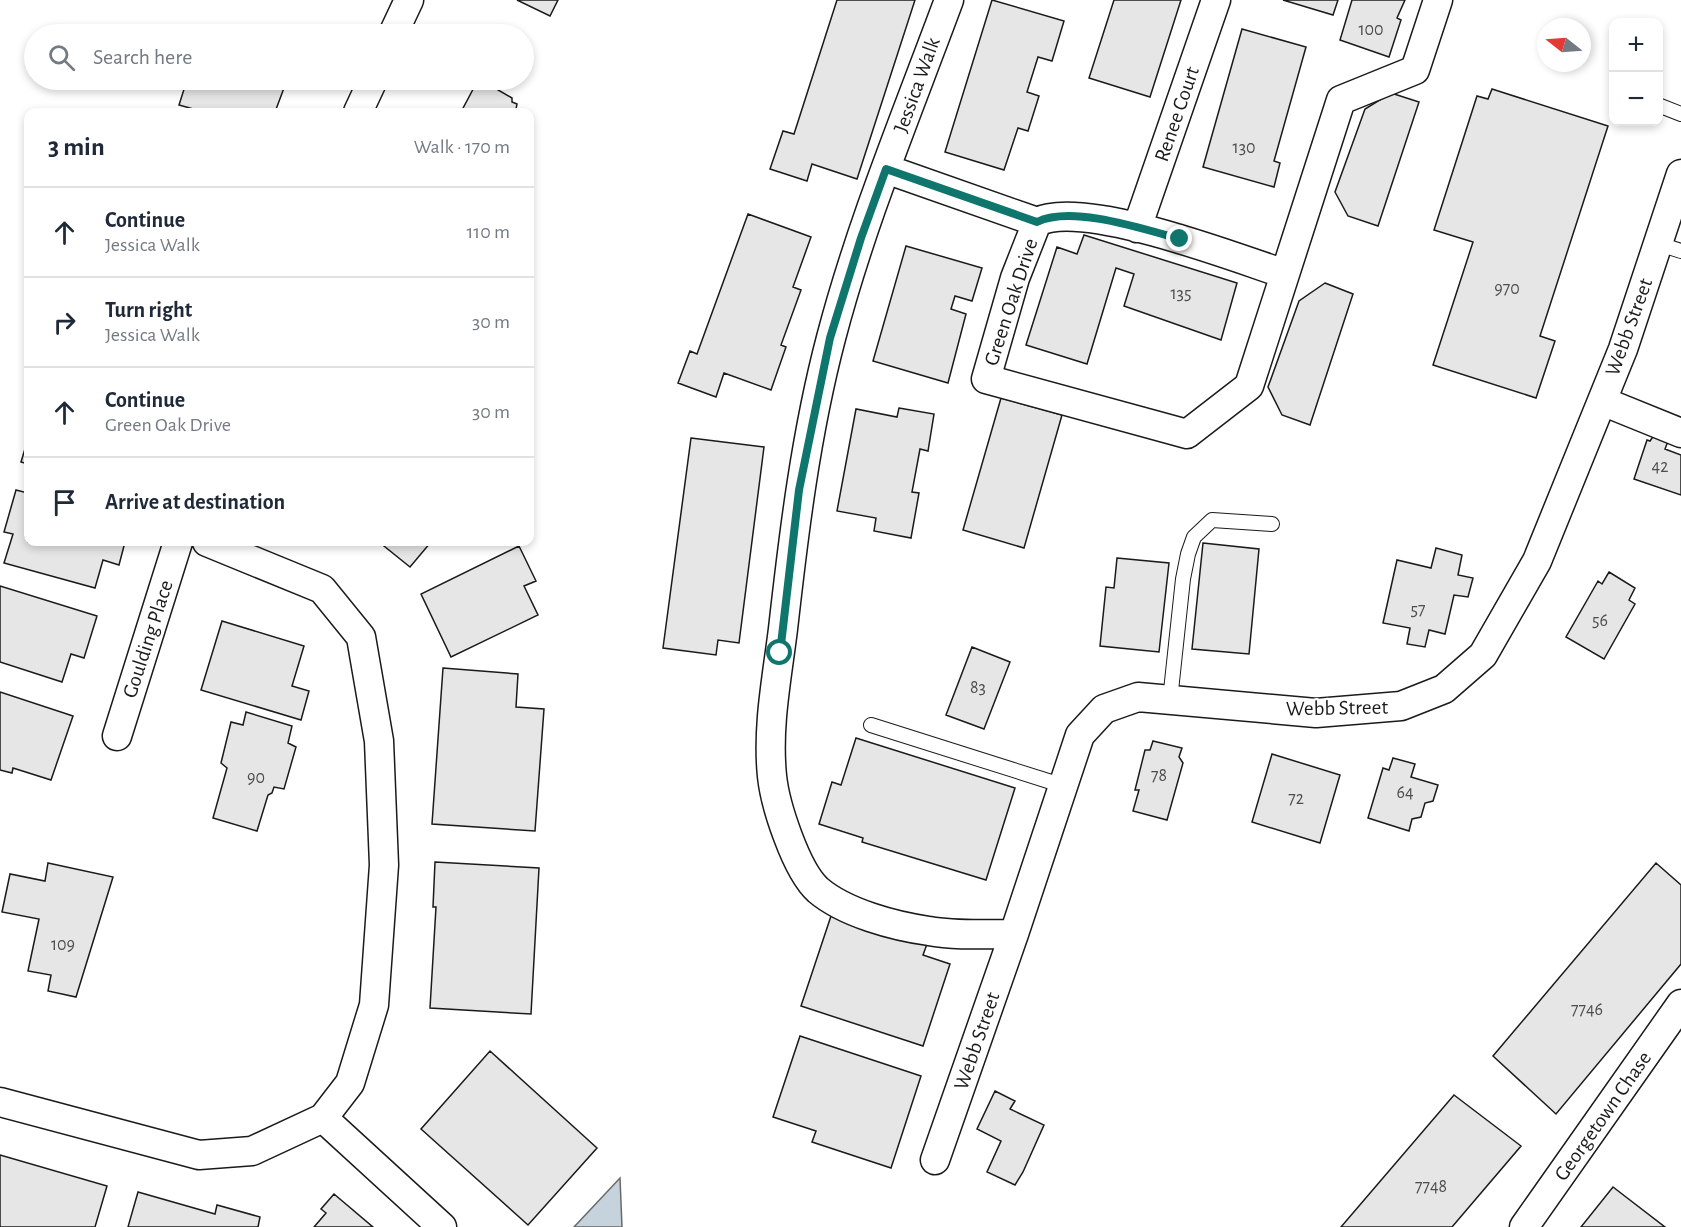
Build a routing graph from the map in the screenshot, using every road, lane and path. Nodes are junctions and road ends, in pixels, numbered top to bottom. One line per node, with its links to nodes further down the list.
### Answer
1 (409, 0): 5 (street)
2 (949, 0): 10 (street, Jessica Walk)
3 (1216, 0): 13 (street, Renee Court)
4 (1438, 0): 15 (street, Green Oak Drive)
5 (398, 24)
6 (368, 90): 8 (street)
7 (1663, 107): 9 (lane)
8 (360, 108)
9 (1681, 114)
10 (886, 169): 12 (street); 25 (street, Jessica Walk)
11 (1681, 174): 14 (street, Webb Street)
12 (1037, 222): 13 (street, Green Oak Drive); 15 (street, Green Oak Drive)
13 (1137, 228): 15 (street, Green Oak Drive)
14 (1670, 248): 16 (street, Webb Street)
15 (1285, 274)
16 (1602, 401): 17 (street); 21 (street, Webb Street)
17 (1681, 433)
18 (1272, 524): 21 (lane)
19 (177, 546): 23 (street, Goulding Place)
20 (217, 546): 28 (street)
21 (1170, 700): 24 (street, Webb Street)
22 (871, 725): 24 (lane)
23 (117, 736)
24 (1064, 786): 25 (street, Webb Street)
25 (1014, 934): 29 (street, Webb Street)
26 (1681, 1004): 31 (street, Georgetown Chase)
27 (0, 1102): 28 (street)
28 (322, 1118): 30 (street)
29 (935, 1160)
30 (442, 1227)
31 (1524, 1227)

